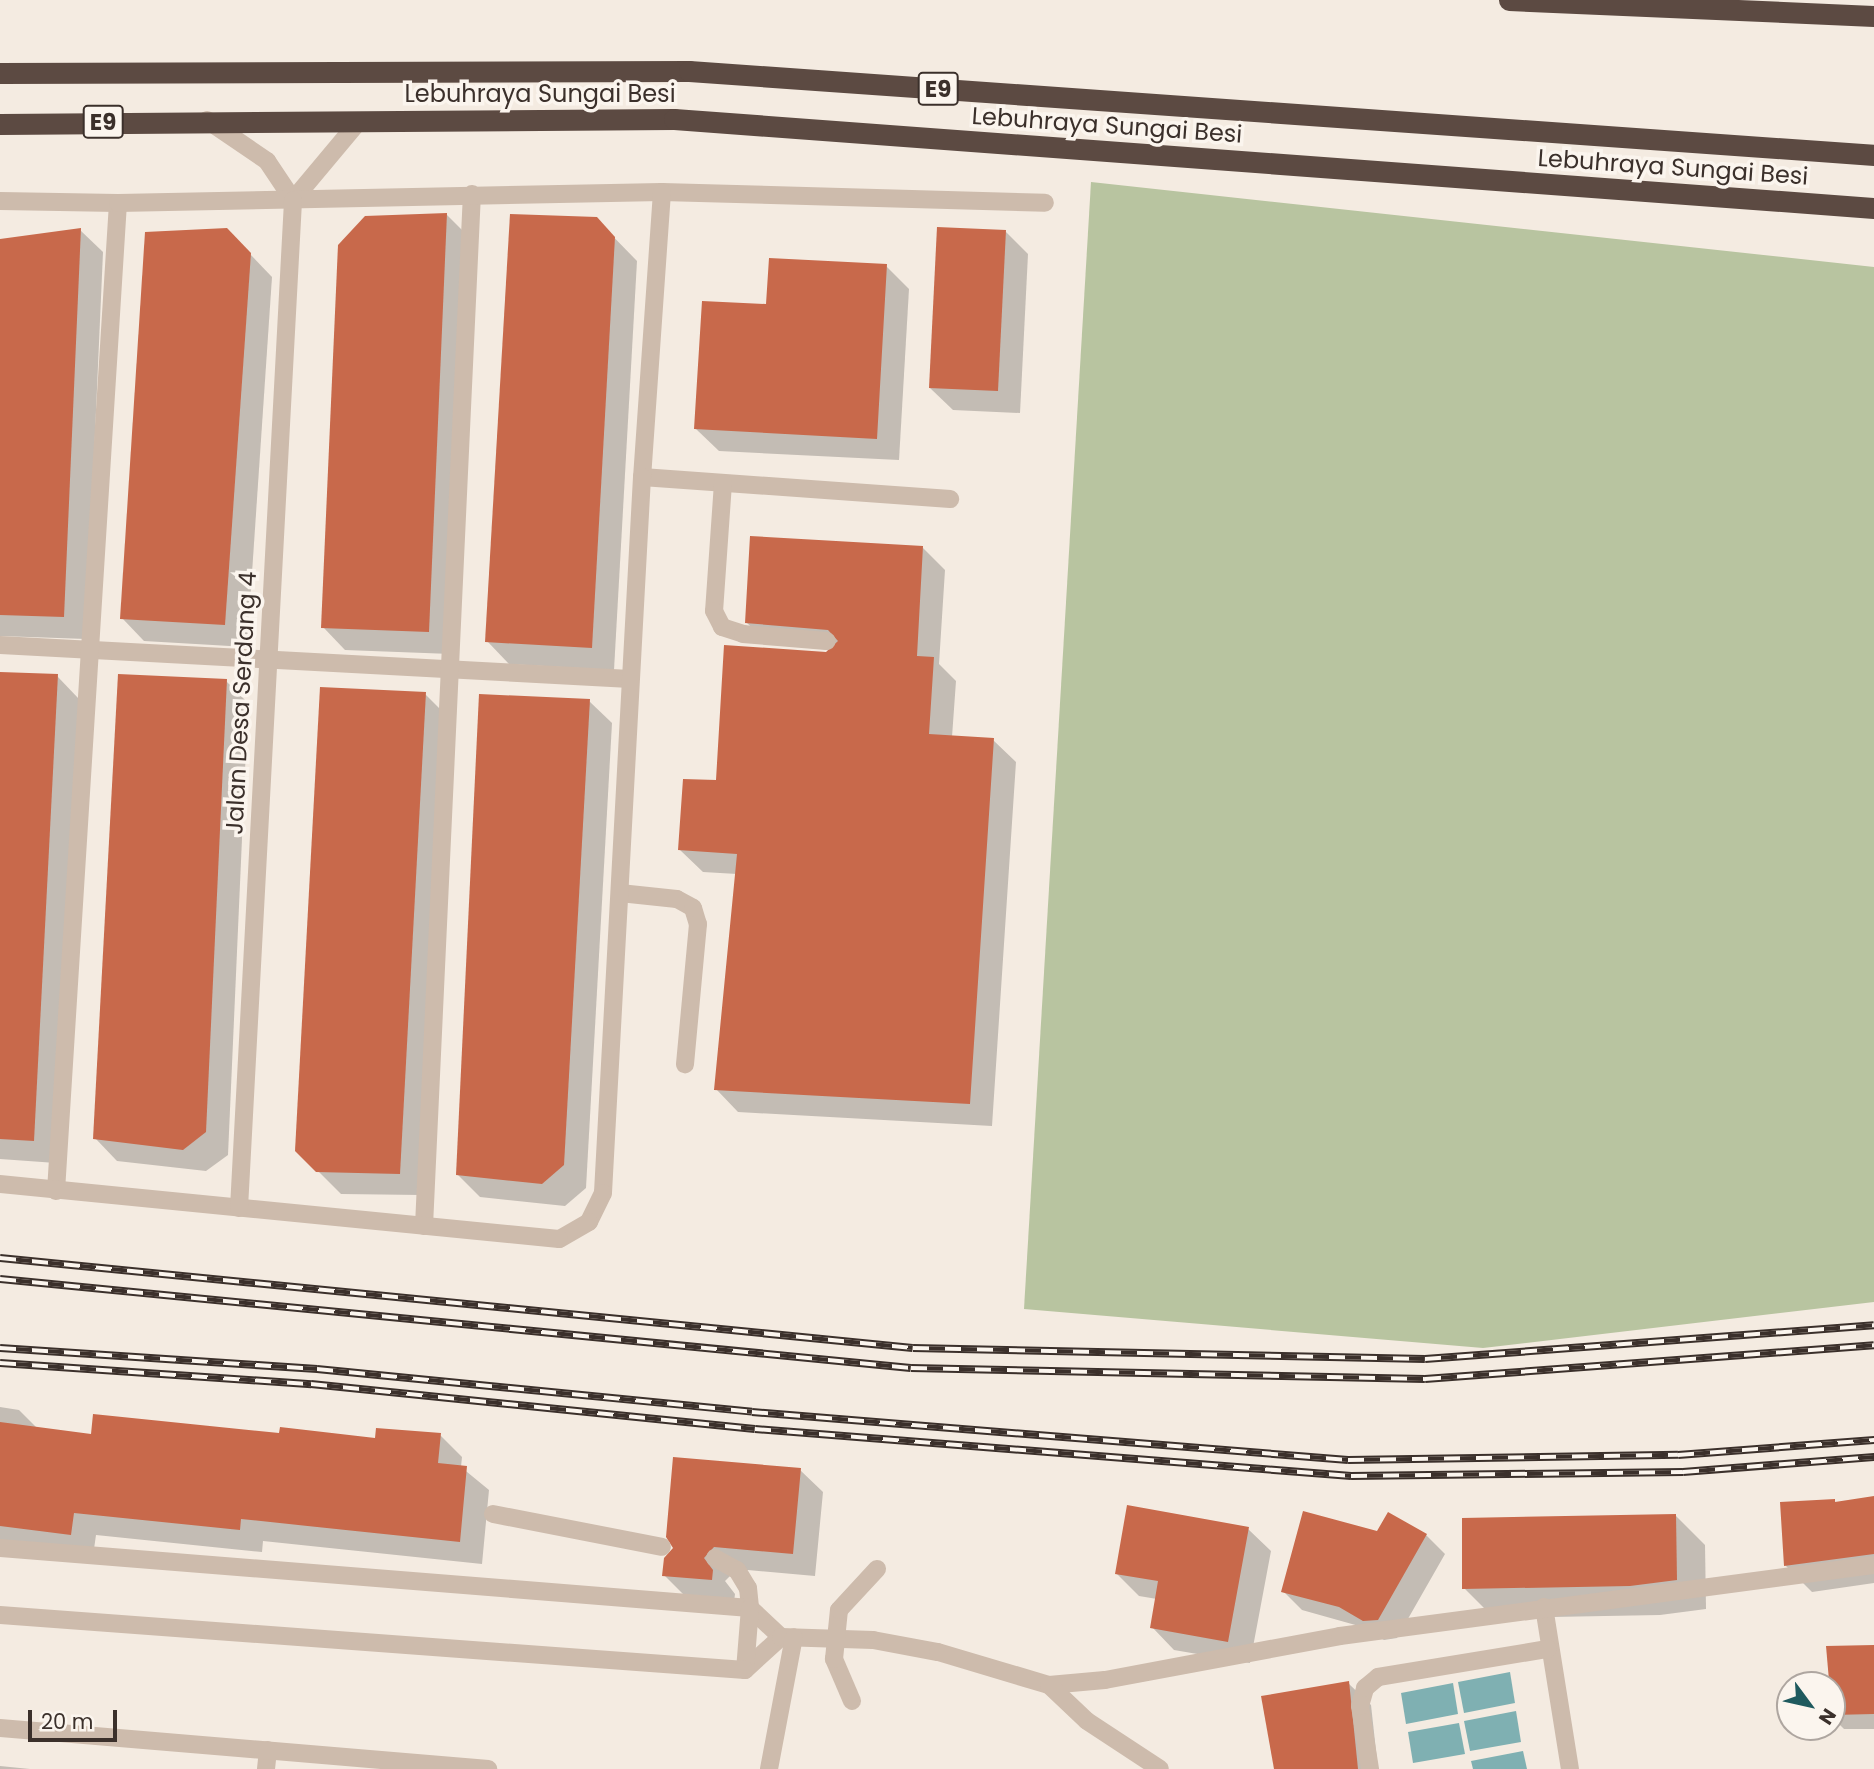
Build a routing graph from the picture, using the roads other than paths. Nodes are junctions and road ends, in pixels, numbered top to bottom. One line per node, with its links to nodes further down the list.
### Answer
1 (1509, 0): 2 (highway)
2 (1874, 16)
3 (0, 73): 7 (highway, Lebuhraya Sungai Besi / E9)
4 (206, 120): 5 (highway, Lebuhraya Sungai Besi / E9); 6 (highway, Lebuhraya Sungai Besi / E9); 10 (street)
5 (359, 121): 10 (street); 14 (highway, Lebuhraya Sungai Besi / E9)
6 (0, 124)
7 (1874, 155)
8 (662, 191): 9 (street); 13 (street); 15 (street)
9 (472, 194): 10 (street); 22 (street)
10 (293, 200): 12 (street); 21 (street, Jalan Desa Serdang 4)
11 (0, 201): 12 (street)
12 (118, 203): 20 (street)
13 (1045, 203)
14 (1874, 208)
15 (642, 477): 16 (street); 23 (street)
16 (723, 483): 17 (street); 18 (street)
17 (950, 499)
18 (827, 641)
19 (0, 645): 20 (street)
20 (90, 650): 21 (street); 27 (street)
21 (268, 660): 22 (street); 28 (street, Jalan Desa Serdang 4)
22 (450, 669): 23 (street); 29 (street)
23 (630, 679): 24 (street)
24 (620, 893): 25 (street); 29 (street)
25 (685, 1064)
26 (0, 1184): 27 (street)
27 (56, 1191): 28 (street)
28 (239, 1208): 29 (street)
29 (424, 1226)
30 (493, 1514): 31 (street)
31 (662, 1547)
32 (0, 1548): 37 (street)
33 (715, 1558): 37 (street)
34 (1874, 1565): 36 (street)
35 (877, 1569): 39 (street)
36 (1544, 1607): 41 (street); 43 (street)
37 (750, 1608): 40 (street); 42 (street)
38 (0, 1615): 42 (street)
39 (834, 1636): 40 (street); 43 (street); 44 (street)
40 (788, 1637): 42 (street); 49 (street)
41 (1548, 1649): 51 (street); 52 (street)
42 (745, 1670)
43 (1049, 1685): 50 (street)
44 (852, 1701)
45 (0, 1728): 46 (street)
46 (268, 1750): 47 (street); 48 (street)
47 (266, 1769)
48 (488, 1769)
49 (769, 1769)
50 (1160, 1769)
51 (1370, 1769)
52 (1570, 1769)

